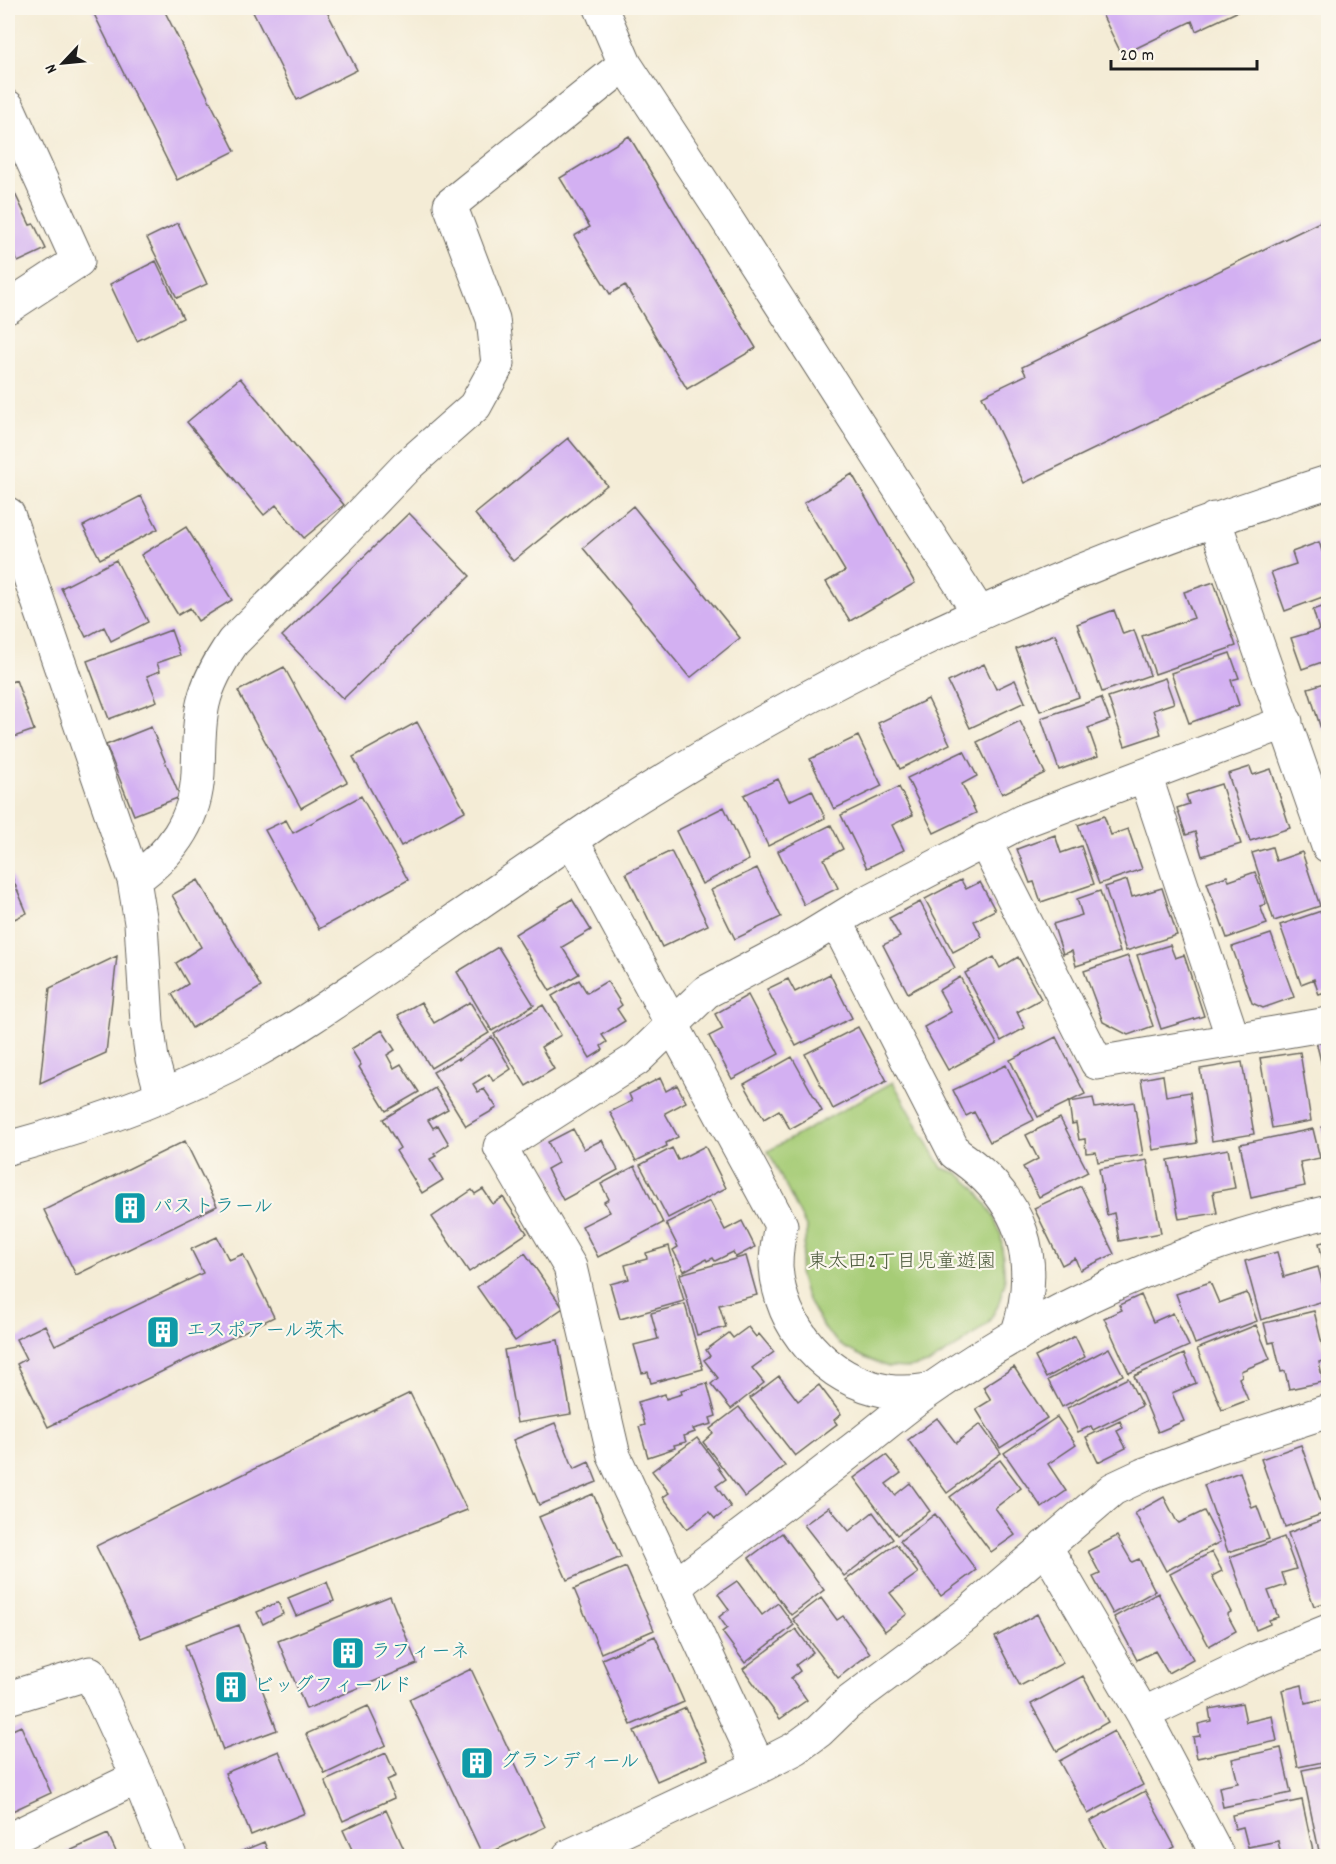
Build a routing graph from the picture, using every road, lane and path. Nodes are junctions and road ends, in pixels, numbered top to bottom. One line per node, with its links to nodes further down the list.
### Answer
1 (601, 8): 2 (street)
2 (625, 64): 8 (street); 14 (street)
3 (8, 107): 4 (street)
4 (8, 307)
5 (1329, 482): 7 (street)
6 (8, 514): 14 (street)
7 (1214, 519): 8 (street); 9 (street)
8 (979, 613): 11 (street)
9 (1286, 722): 10 (street); 13 (street)
10 (1145, 775): 12 (street); 18 (street)
11 (572, 840): 17 (street); 19 (street)
12 (984, 840): 15 (street); 18 (street)
13 (1329, 846)
14 (134, 880): 19 (street)
15 (836, 921): 17 (street); 22 (street)
16 (1329, 1024): 18 (street)
17 (672, 1025): 23 (street); 26 (street)
18 (1233, 1039)
19 (162, 1095): 20 (street)
20 (8, 1148)
21 (1329, 1212): 22 (street)
22 (1017, 1335): 23 (street)
23 (928, 1390): 26 (street)
24 (1329, 1411): 25 (street)
25 (1045, 1546): 29 (street); 30 (street)
26 (675, 1586): 30 (street)
27 (1329, 1630): 29 (street)
28 (8, 1698): 31 (street)
29 (1143, 1714): 35 (street)
30 (759, 1767): 34 (street)
31 (138, 1777): 32 (street); 33 (street)
32 (8, 1840)
33 (170, 1857)
34 (569, 1857)
35 (1218, 1857)

